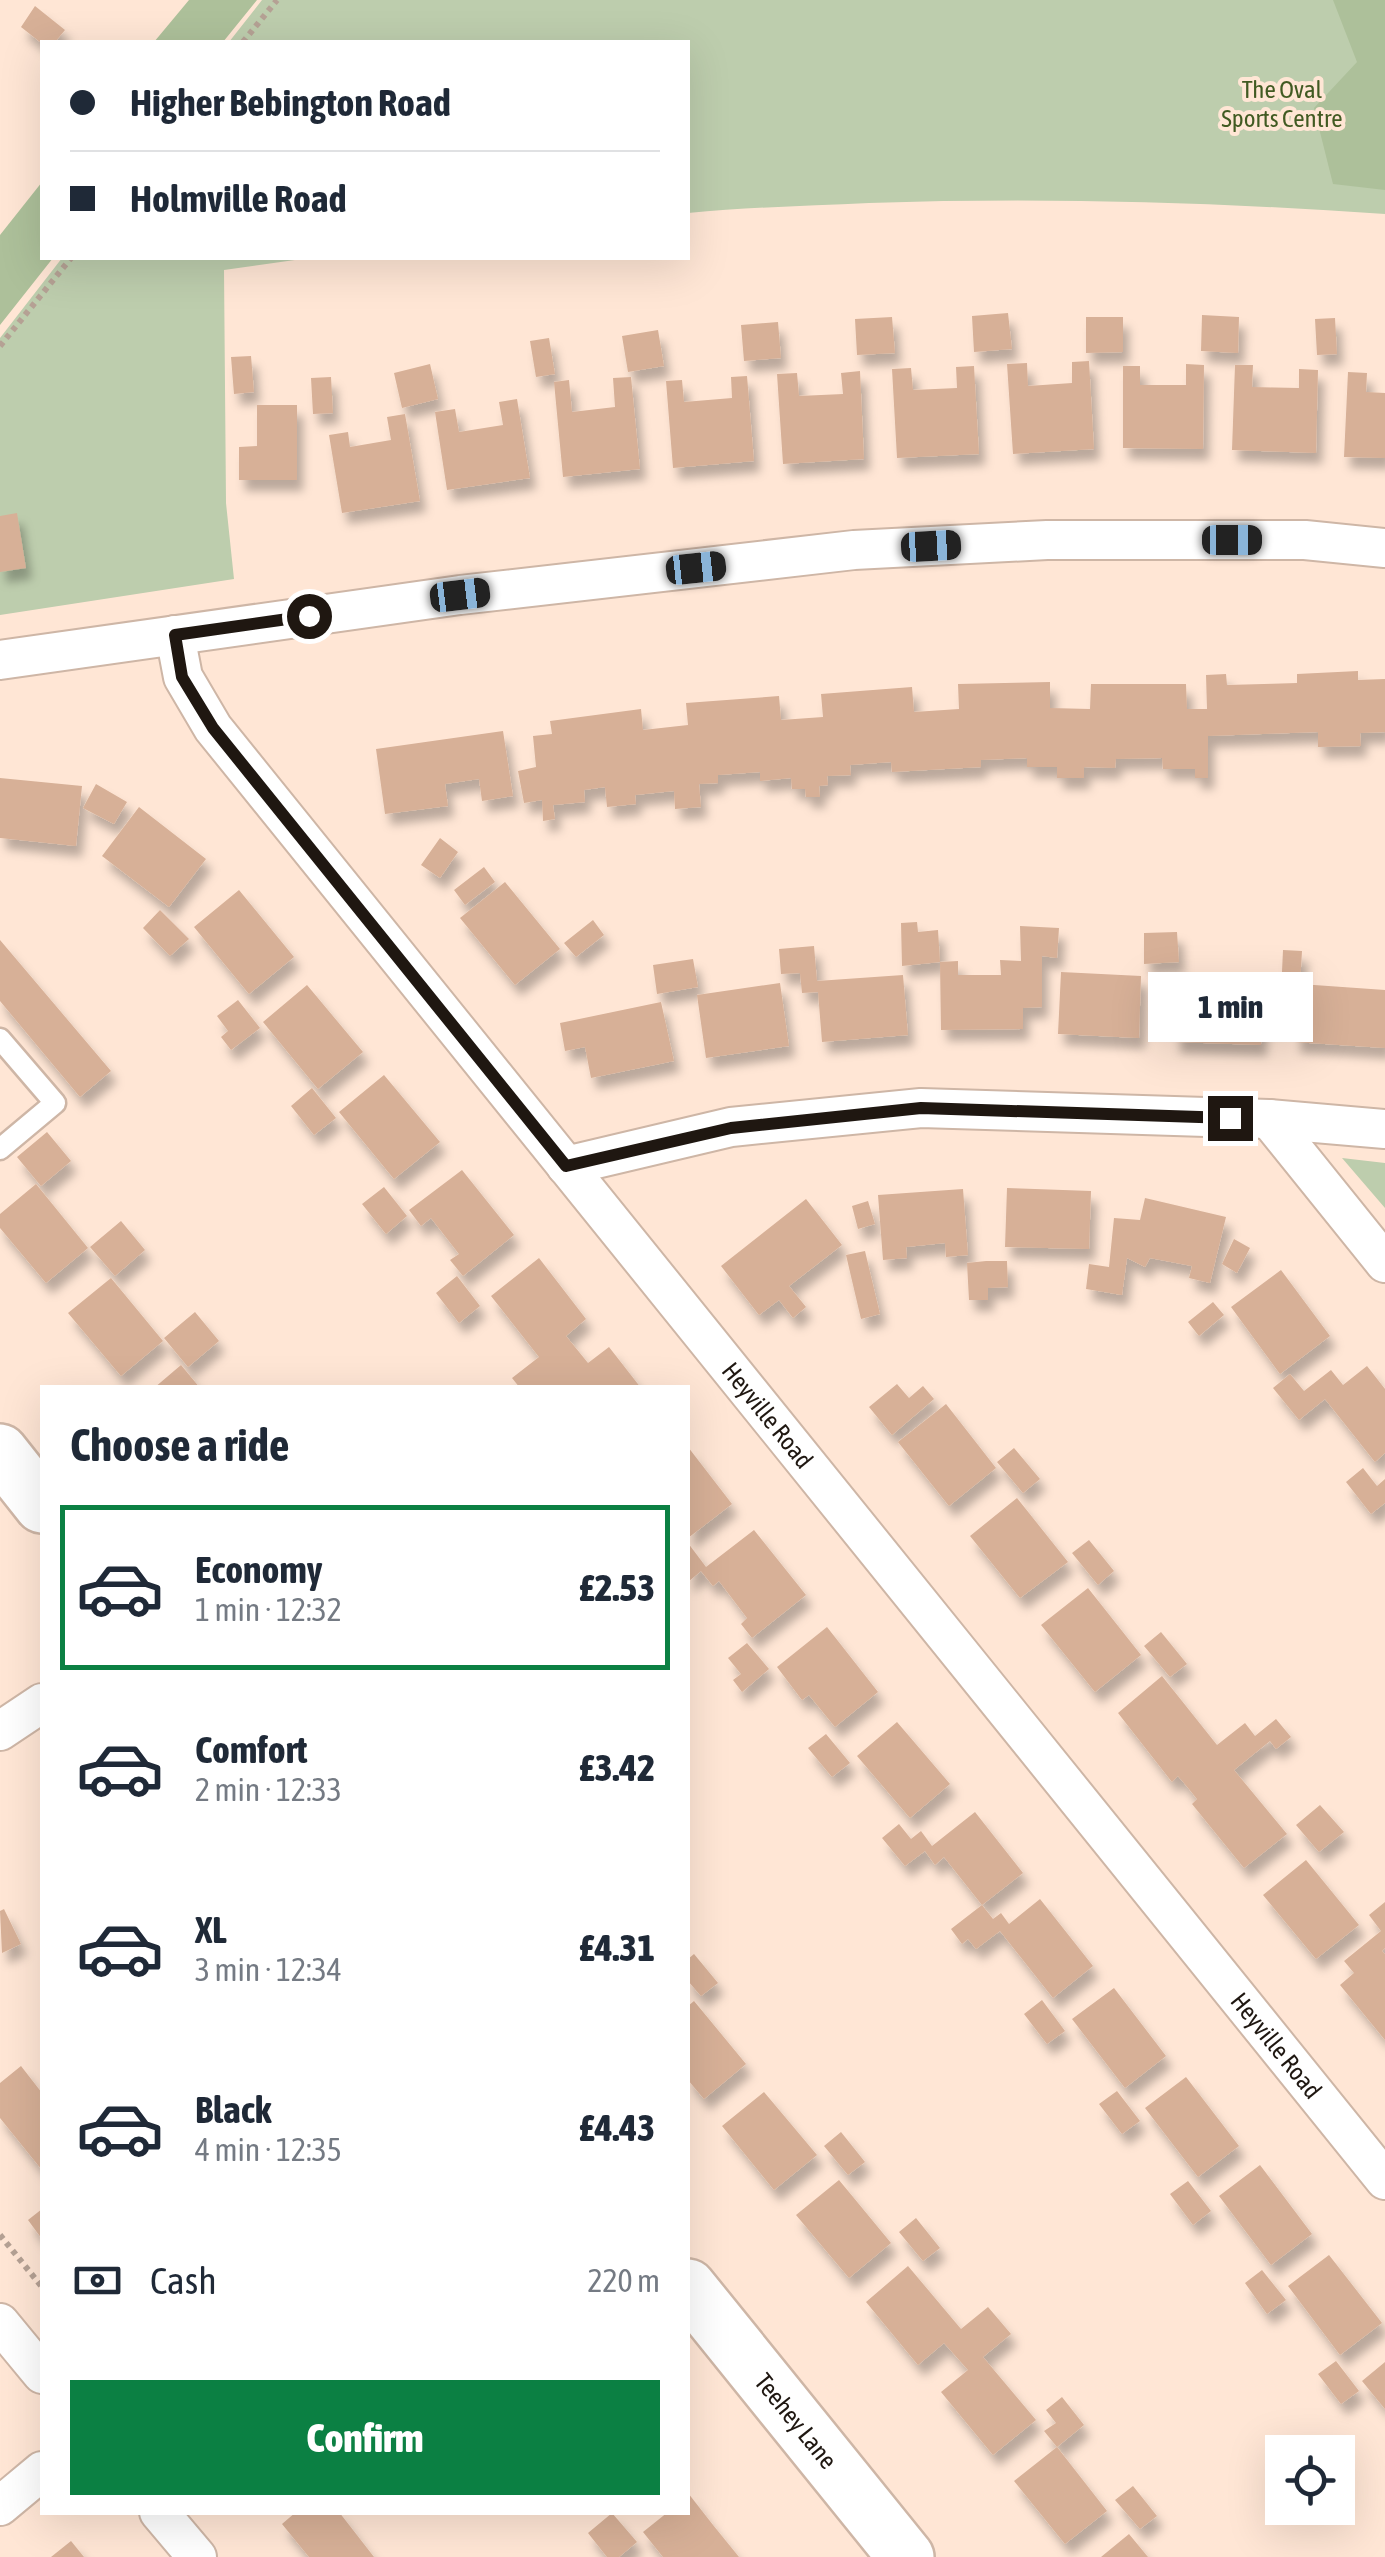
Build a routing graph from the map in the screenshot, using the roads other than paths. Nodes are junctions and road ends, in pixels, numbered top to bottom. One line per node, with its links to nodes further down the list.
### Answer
1 (1385, 548): 2 (street)
2 (175, 635): 3 (street); 8 (street, Heyville Road)
3 (0, 660)
4 (0, 1038): 7 (lane)
5 (1269, 1119): 6 (street); 8 (street); 9 (street)
6 (1385, 1129)
7 (0, 1148)
8 (566, 1166): 14 (street, Heyville Road)
9 (1385, 1262)
10 (0, 1452): 11 (street)
11 (40, 1502)
12 (40, 1704): 13 (street)
13 (0, 1731)
14 (1385, 2180)
15 (690, 2288): 22 (street, Teehey Lane)
16 (0, 2324): 17 (street)
17 (40, 2372)
18 (40, 2472): 19 (street)
19 (0, 2506)
20 (162, 2515): 21 (street)
21 (197, 2557)
22 (906, 2557)

